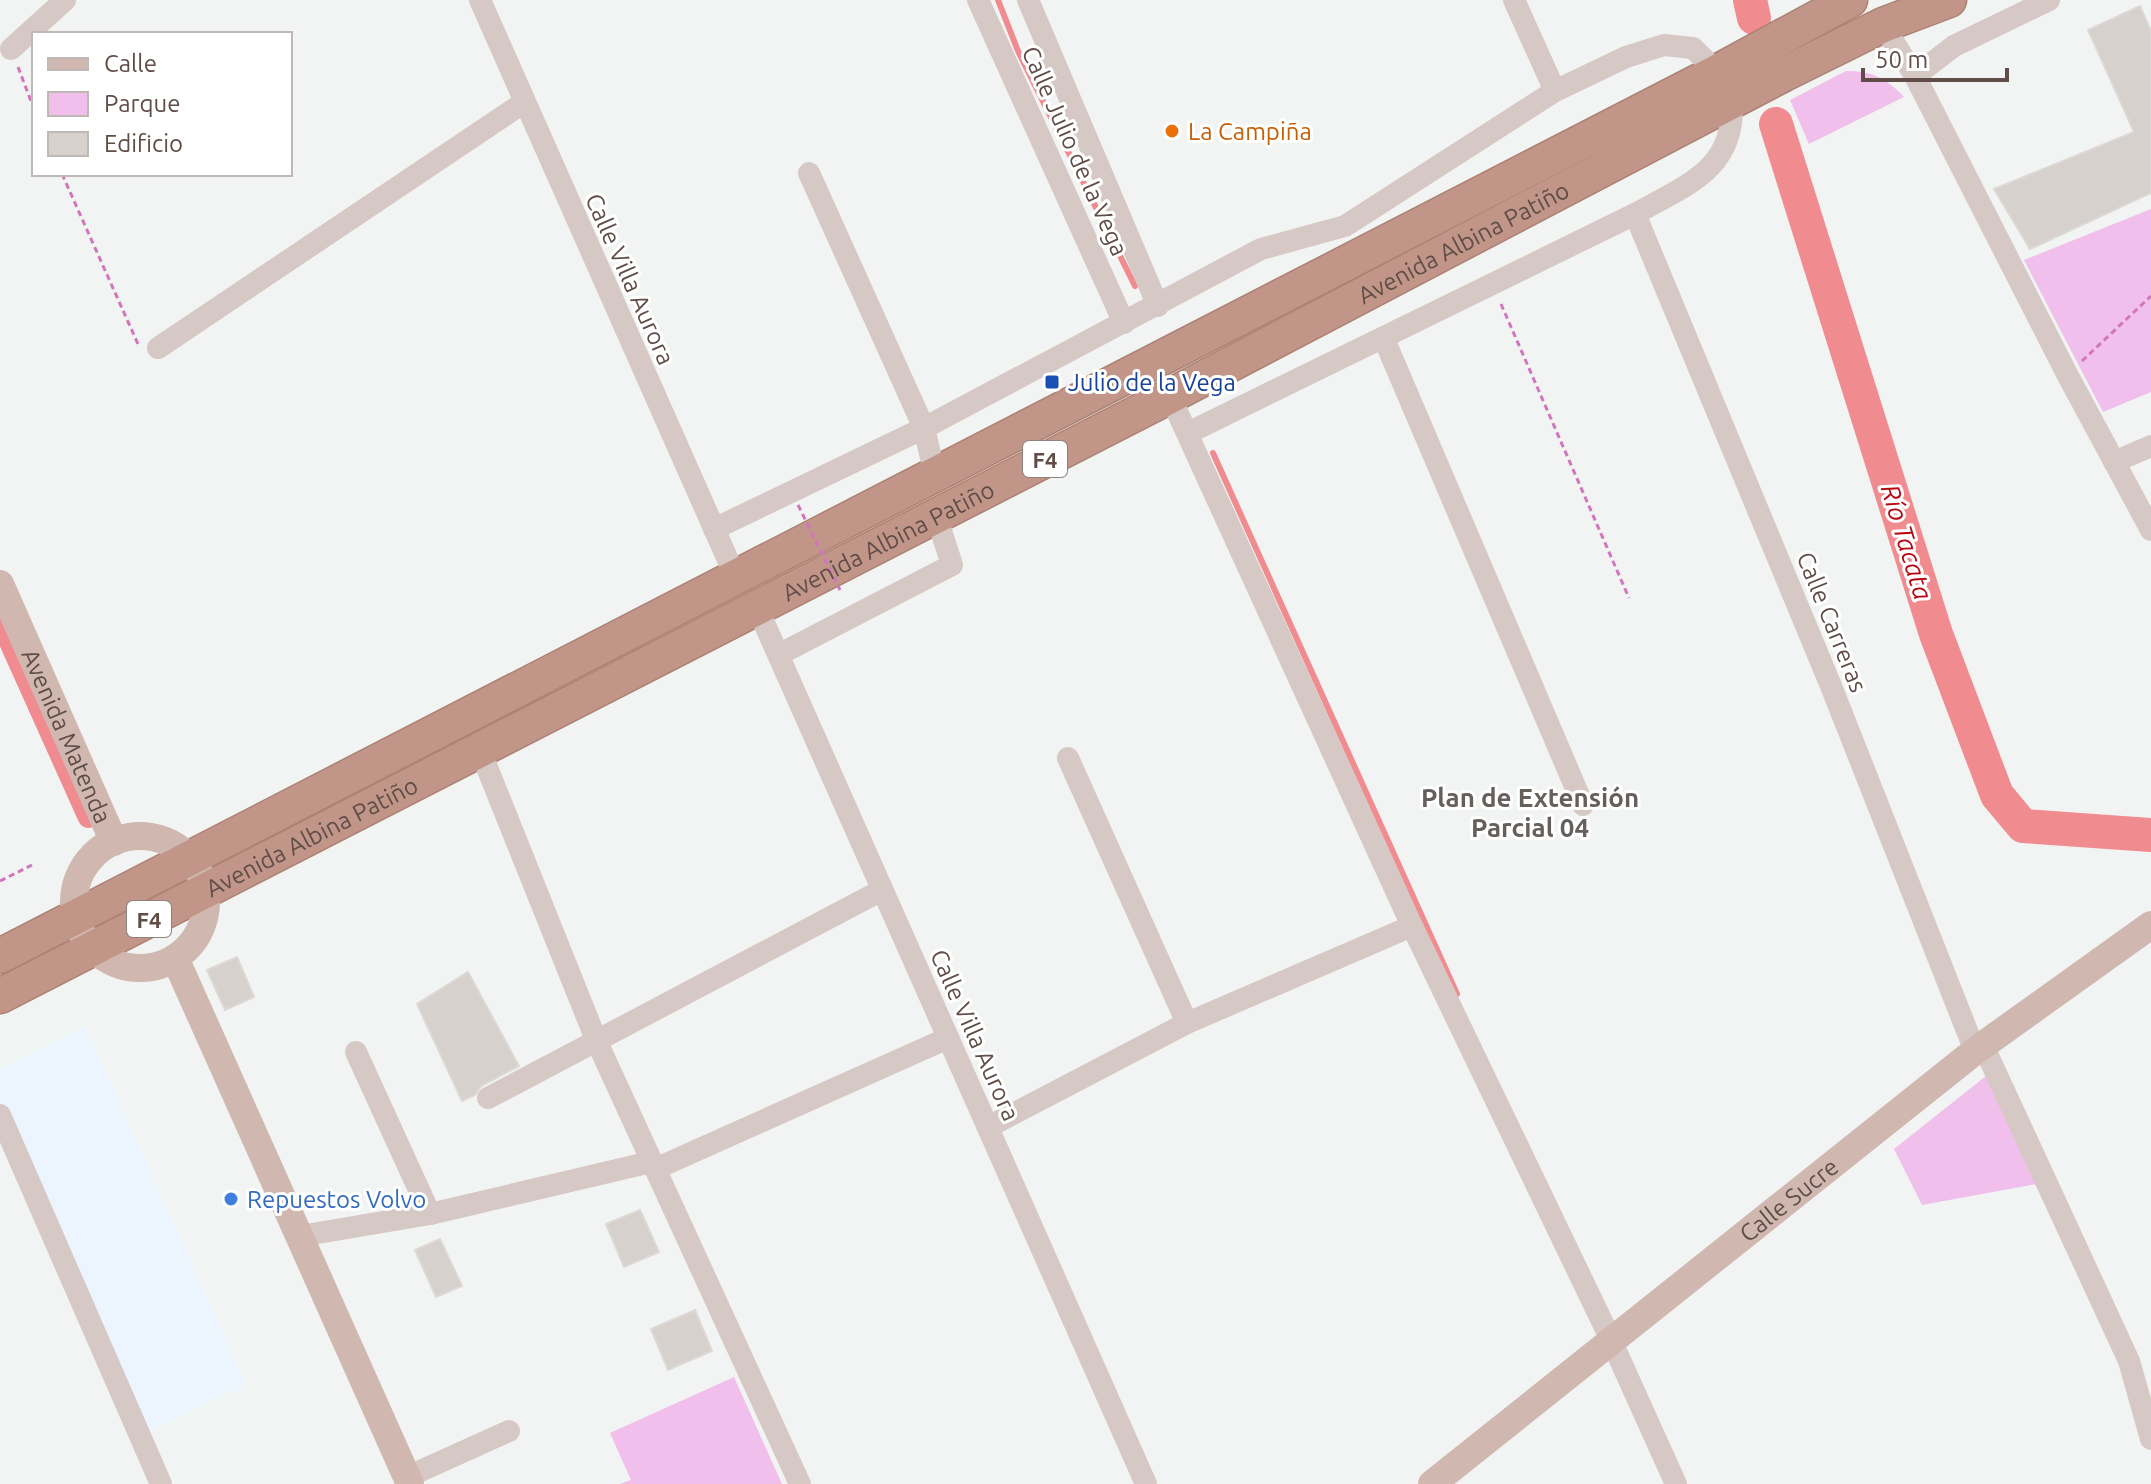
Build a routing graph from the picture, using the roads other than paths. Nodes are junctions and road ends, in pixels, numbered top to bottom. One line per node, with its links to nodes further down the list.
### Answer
1 (65, 0): 10 (street)
2 (480, 0): 14 (street, Calle Villa Aurora)
3 (978, 0): 18 (street, Calle Julio de la Vega)
4 (1028, 0): 17 (street, Calle Julio de la Vega)
5 (1514, 0): 13 (street)
6 (1850, 0): 12 (highway, Avenida Albina Patiño / F4)
7 (1949, 0): 9 (highway, Avenida Albina Patiño / F4)
8 (2049, 0): 11 (street)
9 (1883, 25): 11 (street); 12 (highway, Avenida Albina Patiño / F4)
10 (11, 49)
11 (1915, 76): 25 (street)
12 (1724, 87): 13 (street); 16 (street); 21 (highway, Avenida Albina Patiño / F4); 26 (highway, Avenida Albina Patiño / F4)
13 (1555, 91): 17 (street)
14 (523, 103): 20 (street); 28 (street, Calle Villa Aurora)
15 (809, 173): 22 (street)
16 (1635, 214): 19 (street); 51 (street, Calle Carreras)
17 (1158, 306): 18 (street)
18 (1124, 323): 22 (street)
19 (1384, 339): 23 (street); 36 (street)
20 (158, 348)
21 (1170, 396): 23 (street); 27 (highway, Avenida Albina Patiño / F4)
22 (924, 428): 26 (street); 28 (street)
23 (1188, 433): 43 (street)
24 (2151, 446): 25 (street)
25 (2114, 462): 29 (street)
26 (935, 475): 30 (highway, Avenida Albina Patiño / F4)
27 (936, 515): 32 (highway, Avenida Albina Patiño / F4); 33 (street)
28 (714, 529): 30 (street, Calle Villa Aurora)
29 (2151, 530)
30 (736, 578): 38 (highway, Avenida Albina Patiño / F4)
31 (0, 584): 37 (main road, Avenida Matenda)
32 (757, 607): 33 (street, Calle Villa Aurora); 34 (highway, Avenida Albina Patiño / F4)
33 (780, 654): 40 (street, Calle Villa Aurora)
34 (480, 750): 39 (highway, Avenida Albina Patiño / F4); 50 (street)
35 (1068, 758): 48 (street)
36 (1583, 805)
37 (114, 842): 38 (main road); 41 (main road)
38 (189, 858): 39 (main road); 41 (highway, Avenida Albina Patiño / F4)
39 (206, 890): 44 (highway, Avenida Albina Patiño / F4); 46 (main road)
40 (882, 890): 49 (street, Calle Villa Aurora); 50 (street)
41 (76, 916): 44 (main road); 45 (highway, Avenida Albina Patiño / F4)
42 (2151, 925): 51 (main road, Calle Sucre)
43 (1412, 926): 48 (street); 59 (street)
44 (91, 949): 46 (main road); 47 (highway, Avenida Albina Patiño / F4)
45 (0, 956)
46 (167, 962): 58 (main road); 62 (main road)
47 (0, 996)
48 (1187, 1023): 55 (street)
49 (948, 1038): 55 (street, Calle Villa Aurora); 56 (street)
50 (597, 1042): 53 (street); 56 (street)
51 (1979, 1048): 59 (main road, Calle Sucre); 61 (street, Calle Carreras)
52 (356, 1052): 57 (street)
53 (488, 1098)
54 (0, 1115): 63 (street)
55 (988, 1127): 65 (street, Calle Villa Aurora)
56 (653, 1166): 57 (street); 64 (street)
57 (430, 1214): 58 (street)
58 (300, 1236): 62 (main road)
59 (1611, 1340): 66 (main road, Calle Sucre); 67 (street)
60 (509, 1431): 62 (street)
61 (2151, 1439)
62 (402, 1482)
63 (161, 1484)
64 (800, 1484)
65 (1146, 1484)
66 (1432, 1484)
67 (1676, 1484)

